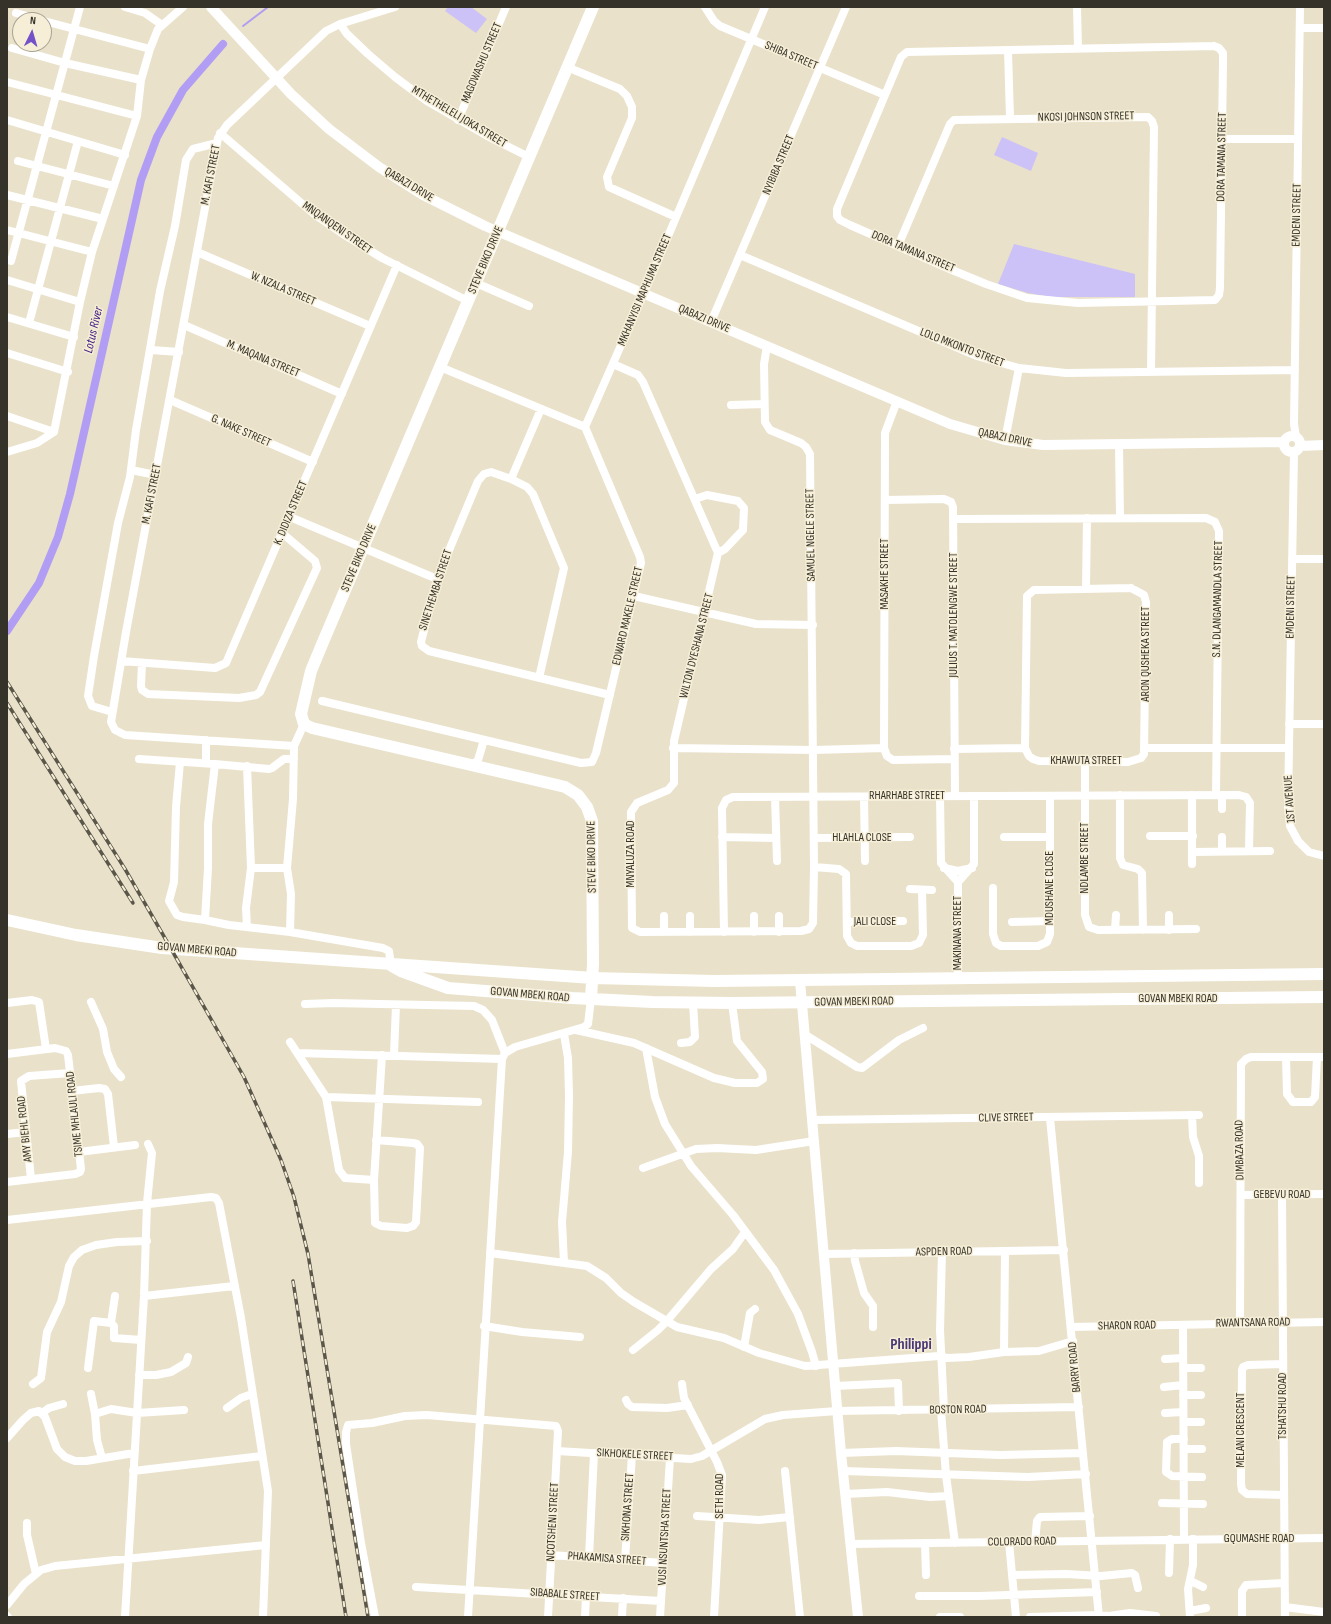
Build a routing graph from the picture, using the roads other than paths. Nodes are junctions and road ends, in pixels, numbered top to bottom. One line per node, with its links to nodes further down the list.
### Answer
1 (80, 7): 16 (street)
2 (125, 7): 15 (street)
3 (183, 7): 15 (street)
4 (211, 7): 27 (street, QABAZI DRIVE)
5 (394, 7): 14 (street, M. KAFI STREET)
6 (506, 7): 35 (street, MAGOWASHU STREET)
7 (593, 7): 25 (main road, STEVE BIKO DRIVE)
8 (705, 7): 19 (street, SHIBA STREET)
9 (765, 7): 19 (street, MKHANYISI MAPHUMA STREET)
10 (846, 7): 26 (street, NYIBIBA STREET)
11 (1077, 7): 20 (street)
12 (1300, 7): 17 (street, EMDENI STREET)
13 (52, 22): 16 (street)
14 (340, 24): 27 (street, M. KAFI STREET); 35 (street, MTHETHELELI JOKA STREET)
15 (162, 25): 21 (street)
16 (74, 28): 21 (street); 24 (street)
17 (1300, 28): 18 (street); 39 (street, EMDENI STREET)
18 (1324, 28)
19 (752, 39): 26 (street, SHIBA STREET); 51 (street, MKHANYISI MAPHUMA STREET)
20 (1078, 48): 22 (street, DORA TAMANA STREET); 38 (street, DORA TAMANA STREET)
21 (150, 49): 28 (street)
22 (1008, 50): 31 (street, DORA TAMANA STREET); 33 (street)
23 (26, 52): 24 (street)
24 (65, 63): 28 (street); 30 (street)
25 (567, 67): 43 (main road, STEVE BIKO DRIVE); 51 (street)
26 (820, 69): 31 (street, SHIBA STREET); 60 (street, NYIBIBA STREET)
27 (276, 77): 37 (street, M. KAFI STREET); 54 (street, QABAZI DRIVE)
28 (141, 80): 32 (street)
29 (7, 82): 30 (street)
30 (55, 95): 32 (street); 36 (street)
31 (885, 95): 57 (street, DORA TAMANA STREET)
32 (137, 116): 42 (street)
33 (1010, 118): 57 (street, NKOSI JOHNSON STREET); 69 (street, NKOSI JOHNSON STREET)
34 (7, 120): 36 (street)
35 (458, 120): 43 (street, MTHETHELELI JOKA STREET)
36 (46, 131): 40 (street); 45 (street)
37 (220, 133): 41 (street, M. KAFI STREET); 62 (street, MNQANQENI STREET)
38 (1222, 138): 39 (street); 69 (street, DORA TAMANA STREET)
39 (1298, 139): 84 (street, EMDENI STREET)
40 (78, 141): 42 (street); 46 (street)
41 (217, 143): 59 (street, M. KAFI STREET); 78 (street)
42 (125, 155): 47 (street)
43 (529, 157): 54 (main road, STEVE BIKO DRIVE)
44 (18, 161): 45 (street)
45 (36, 166): 46 (street); 49 (street)
46 (69, 174): 47 (street); 50 (street)
47 (114, 186): 52 (street)
48 (7, 195): 49 (street)
49 (28, 200): 50 (street); 55 (street)
50 (60, 208): 52 (street); 56 (street)
51 (676, 217): 66 (street, MKHANYISI MAPHUMA STREET)
52 (103, 219): 58 (street)
53 (7, 230): 55 (street)
54 (498, 231): 64 (main road, STEVE BIKO DRIVE); 66 (street, QABAZI DRIVE)
55 (20, 233): 56 (street); 61 (street)
56 (52, 241): 58 (street); 65 (street)
57 (898, 246): 69 (street, DORA TAMANA STREET)
58 (92, 252): 68 (street)
59 (197, 252): 74 (street, M. KAFI STREET); 75 (street, W. NZALA STREET)
60 (740, 255): 72 (street, NYIBIBA STREET); 83 (street, LOLO MKONTO STREET)
61 (11, 261)
62 (397, 266): 67 (street, MNQANQENI STREET); 75 (street, K. DIDIZA STREET)
63 (7, 280): 65 (street)
64 (476, 283): 67 (main road, STEVE BIKO DRIVE); 70 (street)
65 (39, 290): 68 (street); 73 (street)
66 (644, 294): 72 (street, QABAZI DRIVE); 81 (street, MKHANYISI MAPHUMA STREET)
67 (468, 301): 82 (main road, STEVE BIKO DRIVE)
68 (80, 302): 76 (street)
69 (1152, 302): 86 (street, NKOSI JOHNSON STREET)
70 (529, 306)
71 (7, 316): 73 (street)
72 (711, 322): 77 (street, QABAZI DRIVE)
73 (29, 323): 76 (street)
74 (184, 325): 79 (street, M. KAFI STREET); 87 (street, M. MAQANA STREET)
75 (370, 326): 87 (street, K. DIDIZA STREET)
76 (74, 336): 85 (street)
77 (767, 346): 89 (street, QABAZI DRIVE); 90 (street, SAMUEL NGELE STREET)
78 (151, 350): 79 (street); 102 (street)
79 (179, 352): 88 (street, M. KAFI STREET)
80 (7, 353): 85 (street)
81 (613, 364): 94 (street, MKHANYISI MAPHUMA STREET); 105 (street)
82 (440, 367): 92 (street); 112 (main road, STEVE BIKO DRIVE)
83 (1019, 368): 86 (street, LOLO MKONTO STREET); 96 (street)
84 (1294, 370): 86 (street, LOLO MKONTO STREET); 97 (street, EMDENI STREET)
85 (68, 372): 95 (street)
86 (1151, 372)
87 (342, 394): 101 (street, K. DIDIZA STREET)
88 (170, 400): 101 (street, G. NAKE STREET); 103 (street, M. KAFI STREET)
89 (897, 401): 96 (street, QABAZI DRIVE); 106 (street, MASAKHE STREET)
90 (764, 404): 91 (street); 120 (street, SAMUEL NGELE STREET)
91 (731, 405)
92 (541, 409): 94 (street); 104 (street)
93 (7, 416): 95 (street)
94 (585, 428): 118 (street, EDWARD MAKELE STREET)
95 (54, 432): 100 (street)
96 (1005, 440): 98 (street, QABAZI DRIVE)
97 (1292, 444): 98 (street, QABAZI DRIVE); 99 (street, QABAZI DRIVE); 114 (street, EMDENI STREET)
98 (1119, 445): 109 (street)
99 (1324, 445)
100 (7, 452)
101 (313, 462): 107 (street, K. DIDIZA STREET)
102 (131, 470): 103 (street); 126 (street)
103 (156, 475): 121 (street, M. KAFI STREET)
104 (511, 479): 116 (street, SINETHEMBA STREET); 123 (street, SINETHEMBA STREET)
105 (694, 499): 113 (street); 113 (street)
106 (885, 500): 110 (street, JULIUS T. MATOLENGWE STREET); 134 (street, MASAKHE STREET)
107 (290, 517): 111 (street, K. DIDIZA STREET); 112 (street)
108 (1087, 518): 109 (street, S.N. DLANGAMANDLA STREET); 110 (street, S.N. DLANGAMANDLA STREET); 117 (street)
109 (1120, 518): 137 (street, S.N. DLANGAMANDLA STREET)
110 (954, 519): 139 (street, JULIUS T. MATOLENGWE STREET)
111 (282, 533): 122 (street, K. DIDIZA STREET); 122 (street)
112 (363, 548): 116 (street); 127 (main road, STEVE BIKO DRIVE)
113 (718, 553): 119 (street, WILTON DYESHANA STREET)
114 (1292, 559): 115 (street); 128 (street, EMDENI STREET)
115 (1324, 559)
116 (437, 579): 123 (street, SINETHEMBA STREET)
117 (1086, 588): 135 (street, ARON QUSHEKA STREET); 136 (street, ARON QUSHEKA STREET)
118 (634, 596): 119 (street); 124 (street, EDWARD MAKELE STREET)
119 (705, 612): 120 (street); 133 (street, WILTON DYESHANA STREET)
120 (812, 624): 140 (street, SAMUEL NGELE STREET)
121 (122, 661): 122 (street, K. DIDIZA STREET); 126 (street, M. KAFI STREET)
122 (142, 663)
123 (539, 678): 124 (street, SINETHEMBA STREET)
124 (610, 695): 131 (street, EDWARD MAKELE STREET)
125 (322, 701): 131 (street)
126 (112, 712): 130 (street, M. KAFI STREET)
127 (304, 724): 132 (street); 148 (main road, STEVE BIKO DRIVE)
128 (1290, 724): 129 (street); 138 (street, EMDENI STREET)
129 (1324, 724)
130 (206, 740): 132 (street, M. KAFI STREET); 146 (street)
131 (484, 740): 148 (street)
132 (294, 746): 142 (street)
133 (673, 748): 140 (street); 208 (street, MNYALUZA ROAD)
134 (884, 748): 140 (street); 143 (street)
135 (1025, 748): 139 (street); 144 (street, KHAWUTA STREET)
136 (1145, 748): 137 (street); 144 (street, KHAWUTA STREET)
137 (1215, 748): 138 (street); 150 (street, S.N. DLANGAMANDLA STREET)
138 (1289, 748): 176 (street, 1ST AVENUE)
139 (954, 749): 143 (street, JULIUS T. MATOLENGWE STREET)
140 (814, 750): 160 (street, MNYALUZA ROAD)
141 (139, 759): 145 (street)
142 (294, 759): 149 (street); 183 (street)
143 (954, 759): 155 (street, JULIUS T. MATOLENGWE STREET)
144 (1085, 761): 158 (street, NDLAMBE STREET)
145 (180, 762): 146 (street); 197 (street)
146 (206, 763): 147 (street)
147 (215, 764): 149 (street); 197 (street)
148 (477, 764): 215 (main road, STEVE BIKO DRIVE)
149 (247, 766): 182 (street)
150 (1219, 794): 152 (street, RHARHABE STREET); 161 (street); 173 (street, RHARHABE STREET)
151 (1120, 795): 152 (street, RHARHABE STREET); 158 (street, RHARHABE STREET); 205 (street)
152 (1192, 795): 163 (street)
153 (864, 796): 154 (street, RHARHABE STREET); 160 (street, RHARHABE STREET); 171 (street)
154 (940, 796): 155 (street, RHARHABE STREET); 184 (street)
155 (956, 796): 156 (street, RHARHABE STREET)
156 (974, 796): 157 (street, RHARHABE STREET); 181 (street)
157 (1050, 796): 158 (street, RHARHABE STREET); 167 (street, MDUSHANE CLOSE)
158 (1085, 796): 204 (street, NDLAMBE STREET)
159 (775, 797): 160 (street, RHARHABE STREET); 164 (street, RHARHABE STREET); 169 (street)
160 (814, 797): 170 (street, MNYALUZA ROAD)
161 (1222, 810)
162 (1150, 836): 163 (street)
163 (1193, 836): 175 (street)
164 (722, 837): 169 (street); 210 (street, RHARHABE STREET)
165 (910, 837): 171 (street, HLAHLA CLOSE)
166 (1004, 837): 167 (street)
167 (1050, 837): 198 (street, MDUSHANE CLOSE)
168 (1222, 837): 172 (street)
169 (776, 838): 177 (street)
170 (814, 838): 171 (street, HLAHLA CLOSE); 180 (street, MNYALUZA ROAD)
171 (865, 838): 178 (street)
172 (1222, 851): 173 (street); 175 (street)
173 (1249, 851): 174 (street)
174 (1270, 851)
175 (1192, 852): 179 (street)
176 (1324, 856)
177 (776, 861)
178 (865, 861)
179 (1192, 864)
180 (814, 867): 199 (street); 212 (street, MNYALUZA ROAD)
181 (972, 867): 184 (street); 185 (street)
182 (251, 868): 183 (street); 202 (street)
183 (287, 868): 207 (street)
184 (944, 868): 185 (street, MAKINANA STREET)
185 (958, 882): 216 (street, MAKINANA STREET)
186 (993, 888): 198 (street, MDUSHANE CLOSE)
187 (910, 889): 188 (street)
188 (922, 890): 189 (street); 199 (street)
189 (932, 890)
190 (1116, 915): 204 (street)
191 (1169, 915): 206 (street)
192 (664, 916): 208 (street)
193 (690, 916): 209 (street)
194 (754, 916): 211 (street)
195 (779, 916): 212 (street)
196 (7, 920): 213 (main road, GOVAN MBEKI ROAD)
197 (205, 920): 202 (street)
198 (1050, 921): 201 (street)
199 (847, 922): 200 (street, JALI CLOSE)
200 (904, 922)
201 (1012, 922)
202 (247, 927): 207 (street)
203 (1196, 929): 206 (street, NDLAMBE STREET)
204 (1115, 930): 205 (street, NDLAMBE STREET)
205 (1144, 930): 206 (street, NDLAMBE STREET)
206 (1169, 930)
207 (290, 932): 213 (street)
208 (664, 932): 209 (street, MNYALUZA ROAD)
209 (690, 932): 210 (street, MNYALUZA ROAD)
210 (724, 932): 211 (street, MNYALUZA ROAD)
211 (754, 932): 212 (street, MNYALUZA ROAD)
212 (779, 932)
213 (389, 961): 215 (main road, GOVAN MBEKI ROAD); 219 (main road, GOVAN MBEKI ROAD)
214 (1324, 974): 216 (main road, GOVAN MBEKI ROAD)
215 (593, 978): 217 (main road, GOVAN MBEKI ROAD); 219 (main road, STEVE BIKO DRIVE)
216 (958, 979): 217 (main road, GOVAN MBEKI ROAD)
217 (800, 980): 224 (street)
218 (1324, 997): 224 (main road, GOVAN MBEKI ROAD)
219 (591, 999): 222 (main road, GOVAN MBEKI ROAD); 228 (street)
220 (7, 1002): 234 (street)
221 (91, 1002): 243 (street)
222 (693, 1003): 223 (main road, GOVAN MBEKI ROAD); 232 (street)
223 (732, 1003): 224 (main road, GOVAN MBEKI ROAD); 233 (street)
224 (802, 1003): 230 (street)
225 (305, 1004): 226 (street)
226 (396, 1005): 238 (street); 239 (street)
227 (923, 1028): 230 (street)
228 (576, 1030): 229 (street); 233 (street)
229 (564, 1034): 239 (street); 277 (street)
230 (804, 1034): 249 (street)
231 (290, 1042): 235 (street)
232 (681, 1043)
233 (646, 1048): 258 (street)
234 (46, 1049): 236 (street); 242 (street, TSIME MHLAULI ROAD)
235 (298, 1053): 237 (street); 245 (street)
236 (7, 1054)
237 (382, 1055): 238 (street); 246 (street)
238 (394, 1055): 239 (street)
239 (504, 1056): 274 (street)
240 (1286, 1057): 241 (street, DIMBAZA ROAD); 241 (street); 265 (street, DIMBAZA ROAD)
241 (1320, 1057)
242 (70, 1073): 244 (street, TSIME MHLAULI ROAD); 250 (street, AMY BIEHL ROAD)
243 (121, 1077)
244 (72, 1091): 256 (street); 257 (street, TSIME MHLAULI ROAD)
245 (326, 1097): 246 (street); 261 (street)
246 (379, 1099): 247 (street); 252 (street)
247 (478, 1102)
248 (1050, 1118): 249 (street, CLIVE STREET); 263 (street, CLIVE STREET); 271 (street, BARRY ROAD)
249 (812, 1120): 253 (street)
250 (26, 1132): 251 (street); 260 (street, AMY BIEHL ROAD)
251 (7, 1134)
252 (376, 1140): 261 (street); 261 (street)
253 (814, 1141): 258 (street); 276 (street)
254 (148, 1144): 267 (street)
255 (135, 1145): 256 (street)
256 (114, 1147): 257 (street)
257 (79, 1152): 260 (street, TSIME MHLAULI ROAD)
258 (682, 1154): 259 (street); 269 (street)
259 (643, 1168)
260 (31, 1180): 262 (street, TSIME MHLAULI ROAD)
261 (374, 1180)
262 (7, 1182)
263 (1199, 1183)
264 (1324, 1194): 266 (street, GEBEVU ROAD)
265 (1241, 1195): 266 (street, GEBEVU ROAD); 283 (street, DIMBAZA ROAD)
266 (1282, 1195): 284 (street, TSHATSHU ROAD)
267 (147, 1203): 268 (street); 270 (street); 278 (street)
268 (7, 1220)
269 (745, 1232): 282 (street); 303 (street)
270 (147, 1241): 280 (street); 308 (street)
271 (1064, 1250): 272 (street, ASPDEN ROAD); 290 (street, BARRY ROAD)
272 (1005, 1251): 273 (street, ASPDEN ROAD); 296 (street)
273 (942, 1252): 275 (street, ASPDEN ROAD); 298 (street)
274 (490, 1253): 277 (street); 288 (street)
275 (854, 1253): 276 (street, ASPDEN ROAD); 289 (street)
276 (824, 1254): 301 (street)
277 (564, 1263): 282 (street)
278 (234, 1286): 280 (street); 314 (street)
279 (115, 1296): 286 (street)
280 (144, 1296): 292 (street)
281 (755, 1309): 294 (street)
282 (666, 1322): 294 (street); 295 (street)
283 (1240, 1322): 284 (street, RWANTSANA ROAD); 287 (street, RWANTSANA ROAD)
284 (1283, 1322): 285 (street, RWANTSANA ROAD); 302 (street, TSHATSHU ROAD)
285 (1324, 1322)
286 (111, 1323): 292 (street); 304 (street)
287 (1183, 1325): 290 (street, SHARON ROAD); 299 (street)
288 (484, 1326): 291 (street); 331 (street)
289 (874, 1327)
290 (1071, 1327): 293 (street, BARRY ROAD)
291 (580, 1337)
292 (141, 1340): 307 (street)
293 (1073, 1341): 296 (street); 320 (street, BARRY ROAD)
294 (744, 1347): 303 (street)
295 (633, 1350)
296 (1004, 1352): 298 (street)
297 (188, 1357): 307 (street)
298 (942, 1357): 301 (street); 323 (street)
299 (1183, 1358): 300 (street); 305 (street)
300 (1165, 1359)
301 (833, 1364): 303 (street); 310 (street)
302 (1283, 1364): 357 (street, TSHATSHU ROAD); 357 (street, MELANI CRESCENT)
303 (816, 1366)
304 (88, 1368)
305 (1183, 1368): 306 (street); 311 (street)
306 (1201, 1368)
307 (138, 1375): 328 (street)
308 (33, 1384)
309 (682, 1384): 319 (street, SETH ROAD)
310 (835, 1386): 324 (street); 325 (street)
311 (1183, 1386): 312 (street); 315 (street)
312 (1164, 1387)
313 (91, 1394): 330 (street)
314 (252, 1394): 321 (street); 346 (street)
315 (1183, 1395): 316 (street); 326 (street)
316 (1201, 1395)
317 (626, 1400): 319 (street)
318 (63, 1404): 327 (street)
319 (688, 1404): 338 (street, SETH ROAD)
320 (1079, 1407): 323 (street, BOSTON ROAD); 344 (street, BARRY ROAD)
321 (227, 1408)
322 (184, 1410): 328 (street)
323 (943, 1410): 325 (street, BOSTON ROAD); 343 (street)
324 (837, 1411): 325 (street, BOSTON ROAD); 338 (street, SIKHOKELE STREET); 342 (street)
325 (899, 1411)
326 (1183, 1412): 329 (street); 332 (street)
327 (42, 1413): 334 (street); 347 (street)
328 (137, 1413): 330 (street); 340 (street)
329 (1165, 1413)
330 (95, 1414): 347 (street)
331 (479, 1419): 339 (street, NCOTSHENI STREET); 394 (street); 411 (street)
332 (1184, 1422): 333 (street); 335 (street)
333 (1201, 1422)
334 (7, 1438)
335 (1184, 1439): 336 (street); 354 (street)
336 (1184, 1449): 337 (street); 354 (street)
337 (1202, 1449)
338 (711, 1450): 348 (street, SIKHOKELE STREET); 364 (street, SETH ROAD)
339 (556, 1451): 341 (street, SIKHOKELE STREET); 379 (street, NCOTSHENI STREET)
340 (134, 1452): 347 (street); 349 (street)
341 (594, 1453): 345 (street, SIKHOKELE STREET); 380 (street)
342 (841, 1453): 343 (street); 351 (street)
343 (945, 1453): 344 (street); 353 (street)
344 (1083, 1453): 352 (street, BARRY ROAD)
345 (632, 1455): 348 (street, SIKHOKELE STREET); 382 (street, SIKHONA STREET)
346 (262, 1456): 349 (street); 378 (street)
347 (102, 1458)
348 (670, 1458): 383 (street, VUSI NSUNTSHA STREET)
349 (133, 1471): 381 (street)
350 (785, 1471): 365 (street)
351 (843, 1471): 353 (street); 356 (street)
352 (1086, 1474): 353 (street); 363 (street, BARRY ROAD)
353 (946, 1475): 358 (street)
354 (1184, 1476): 355 (street); 360 (street)
355 (1202, 1477)
356 (845, 1494): 358 (street); 377 (street)
357 (1284, 1495): 371 (street, TSHATSHU ROAD)
358 (949, 1496): 373 (street)
359 (1162, 1503): 360 (street)
360 (1184, 1504): 361 (street); 367 (street)
361 (1202, 1504)
362 (697, 1516): 364 (street)
363 (1090, 1516): 372 (street, BARRY ROAD); 375 (street)
364 (720, 1517): 365 (street); 417 (street, SETH ROAD)
365 (790, 1517): 418 (street)
366 (27, 1523): 385 (street)
367 (1184, 1538): 368 (street, COLORADO ROAD); 370 (street, COLORADO ROAD)
368 (1193, 1538): 371 (street, GQUMASHE ROAD); 389 (street)
369 (1324, 1538): 371 (street, GQUMASHE ROAD)
370 (1170, 1539): 372 (street, COLORADO ROAD); 384 (street)
371 (1284, 1539): 390 (street, TSHATSHU ROAD)
372 (1092, 1541): 375 (street, COLORADO ROAD); 388 (street, BARRY ROAD)
373 (955, 1542): 374 (street, COLORADO ROAD); 376 (street, COLORADO ROAD)
374 (1009, 1542): 375 (street, COLORADO ROAD); 387 (street)
375 (1034, 1542)
376 (925, 1543): 377 (street, COLORADO ROAD); 386 (street)
377 (850, 1544): 419 (street)
378 (266, 1545): 381 (street); 410 (street)
379 (551, 1555): 380 (street, PHAKAMISA STREET); 396 (street, NCOTSHENI STREET)
380 (589, 1557): 382 (street, PHAKAMISA STREET)
381 (128, 1559): 385 (street); 409 (street)
382 (625, 1560): 383 (street, PHAKAMISA STREET)
383 (663, 1563): 401 (street, VUSI NSUNTSHA STREET)
384 (1169, 1573)
385 (36, 1574): 402 (street)
386 (926, 1575)
387 (1013, 1575): 388 (street); 397 (street)
388 (1095, 1576): 393 (street); 395 (street, BARRY ROAD)
389 (1190, 1581): 392 (street); 406 (street)
390 (1284, 1583): 403 (street, TSHATSHU ROAD); 424 (street)
391 (416, 1587): 394 (street, SIBABALE STREET)
392 (1203, 1587)
393 (1138, 1588)
394 (470, 1589): 396 (street, SIBABALE STREET); 412 (street)
395 (1097, 1592): 397 (street); 407 (street, BARRY ROAD)
396 (549, 1593): 398 (street, SIBABALE STREET); 413 (street, NCOTSHENI STREET)
397 (1015, 1595): 399 (street); 422 (street)
398 (586, 1596): 400 (street, SIBABALE STREET); 414 (street)
399 (919, 1596)
400 (623, 1598): 401 (street, SIBABALE STREET); 415 (street)
401 (661, 1600): 416 (street, VUSI NSUNTSHA STREET)
402 (7, 1605)
403 (1285, 1607): 405 (street); 425 (street, TSHATSHU ROAD)
404 (1206, 1608): 406 (street)
405 (1324, 1612)
406 (1190, 1614)
407 (1099, 1616): 408 (street); 423 (street)
408 (1156, 1616)
409 (125, 1617)
410 (263, 1617)
411 (375, 1617)
412 (468, 1617)
413 (548, 1617)
414 (585, 1617)
415 (622, 1617)
416 (660, 1617)
417 (714, 1617)
418 (800, 1617)
419 (858, 1617)
420 (940, 1617): 421 (street)
421 (960, 1617)
422 (1016, 1617)
423 (1030, 1617)
424 (1242, 1617)
425 (1285, 1617)

